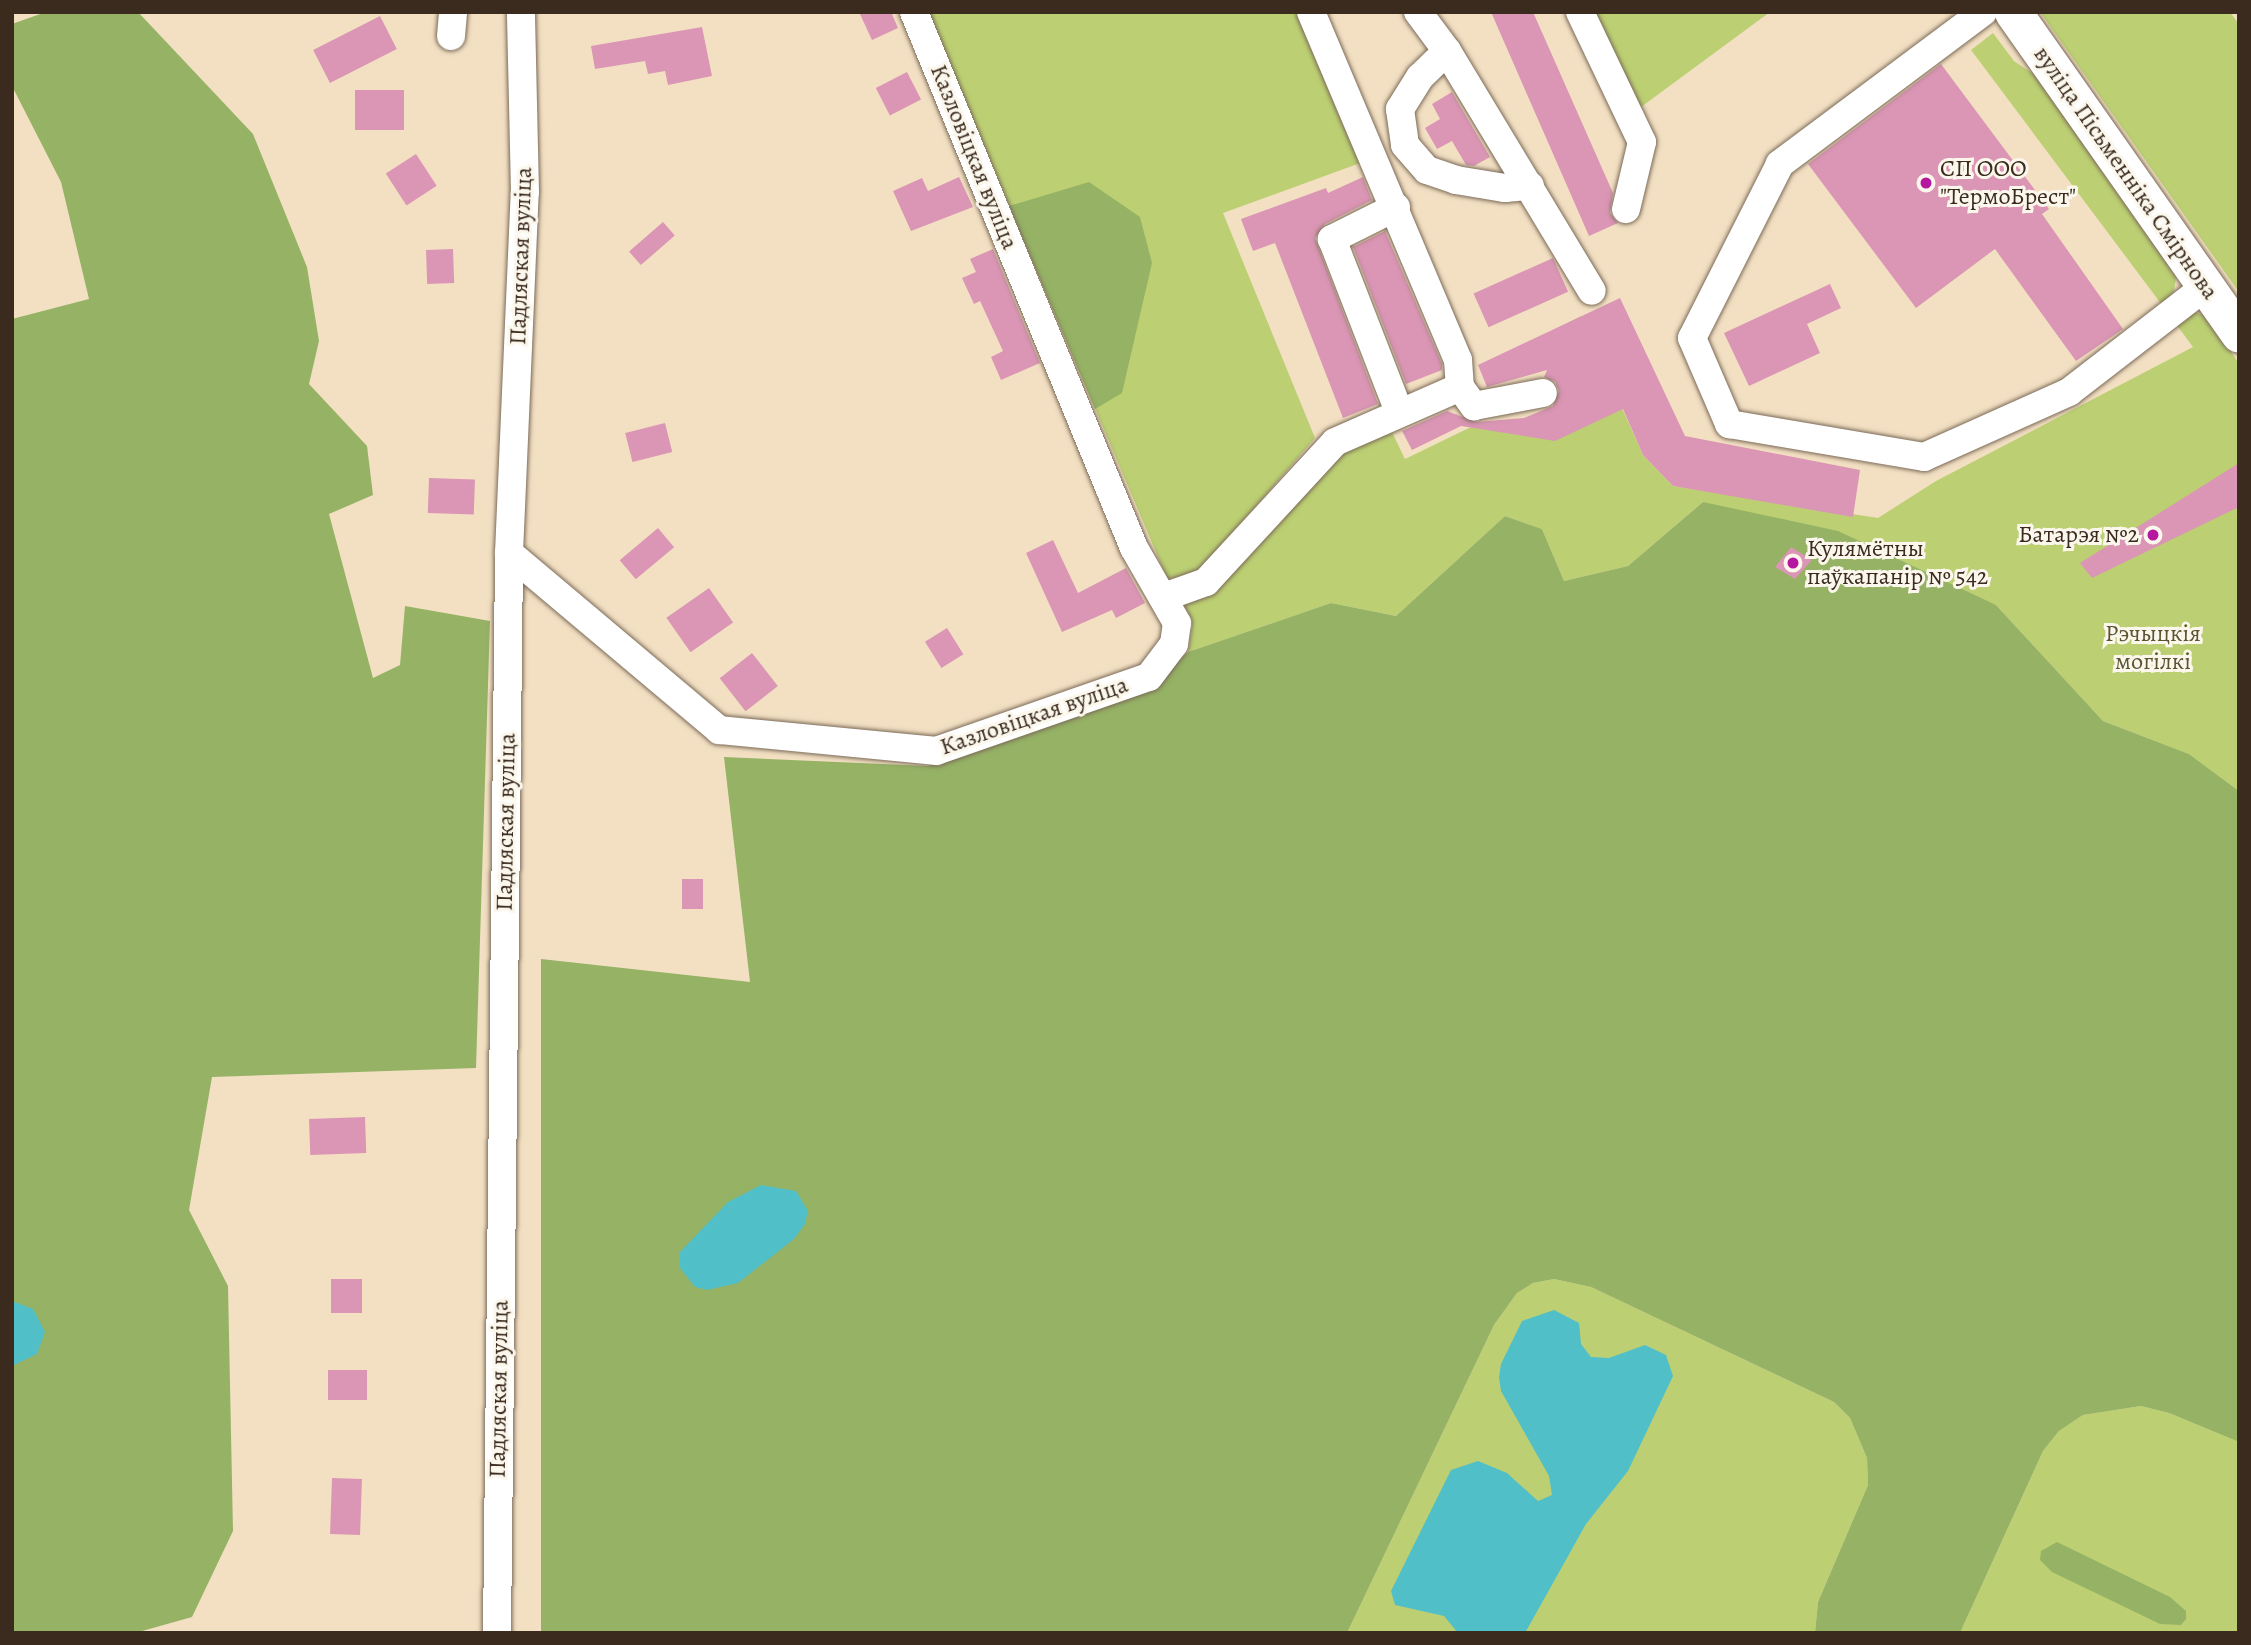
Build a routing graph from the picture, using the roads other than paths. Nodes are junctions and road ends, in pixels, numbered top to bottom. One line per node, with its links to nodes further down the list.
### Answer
1 (521, 12): 18 (street, Падляская вуліца)
2 (914, 12): 19 (street, Казловіцкая вуліца)
3 (1311, 12): 10 (street)
4 (1418, 12): 8 (street)
5 (1580, 12): 11 (street)
6 (1983, 12): 12 (street)
7 (2013, 12): 12 (main road, вуліца Пісьменніка Смірнова)
8 (1447, 51): 9 (street); 9 (street)
9 (1531, 186): 13 (street)
10 (1396, 207): 15 (street); 17 (street)
11 (1626, 209)
12 (2206, 287): 14 (main road, вуліца Пісьменніка Смірнова)
13 (1592, 290)
14 (2239, 334)
15 (1460, 387): 16 (street); 17 (street)
16 (1543, 393)
17 (1399, 412): 19 (street)
18 (509, 552): 19 (street, Казловіцкая вуліца); 20 (street, Падляская вуліца)
19 (1164, 597)
20 (497, 1633)

